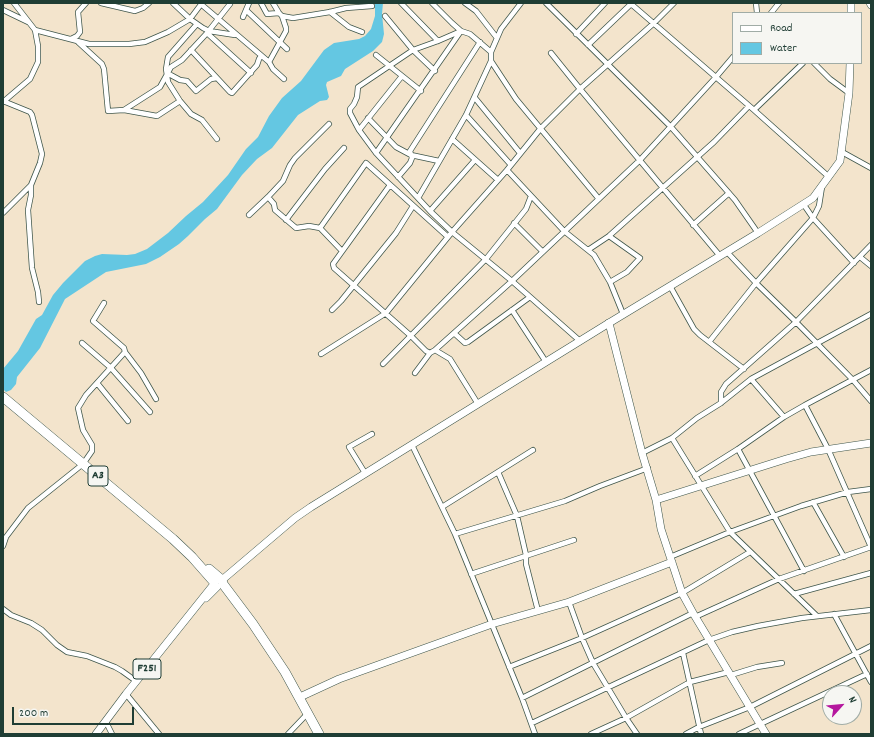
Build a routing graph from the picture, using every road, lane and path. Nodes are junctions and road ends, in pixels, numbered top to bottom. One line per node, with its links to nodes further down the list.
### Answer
1 (14, 3): 32 (street)
2 (86, 3): 42 (street)
3 (101, 3): 4 (street)
4 (149, 3)
5 (172, 3): 31 (street)
6 (249, 3): 24 (street)
7 (261, 3): 27 (street)
8 (273, 3): 27 (street)
9 (348, 3): 21 (street)
10 (401, 3): 44 (street)
11 (432, 3): 36 (street)
12 (465, 3): 41 (street)
13 (521, 3): 41 (street)
14 (546, 3): 39 (street)
15 (605, 3): 39 (street)
16 (674, 3): 33 (street)
17 (779, 3): 26 (street)
18 (202, 4): 30 (street); 31 (street)
19 (230, 4): 30 (street)
20 (630, 4): 33 (street); 47 (street)
21 (361, 6): 22 (street); 25 (street)
22 (372, 6)
23 (3, 10): 32 (street)
24 (246, 10): 29 (street); 45 (street)
25 (330, 12): 27 (street); 38 (street)
26 (772, 12)
27 (280, 14): 45 (street)
28 (385, 16): 50 (street)
29 (243, 17)
30 (217, 18): 37 (street); 40 (street)
31 (190, 19): 34 (street); 43 (street)
32 (29, 23): 35 (street)
33 (654, 23): 58 (street); 67 (street)
34 (197, 24): 37 (street); 65 (street)
35 (35, 30): 42 (street); 74 (street)
36 (462, 31): 44 (street); 46 (street); 63 (street)
37 (208, 32): 40 (street); 49 (street); 64 (street)
38 (362, 32)
39 (576, 34): 47 (street)
40 (236, 35): 53 (street)
41 (497, 38): 51 (street)
42 (71, 39): 43 (street)
43 (77, 41): 77 (street)
44 (438, 41): 50 (street)
45 (280, 42): 48 (street); 57 (street)
46 (480, 42): 51 (street); 92 (street)
47 (588, 45): 58 (street)
48 (287, 49)
49 (191, 50): 65 (street); 68 (street)
50 (413, 50): 62 (street); 63 (street)
51 (491, 52): 56 (street)
52 (551, 53): 70 (street)
53 (261, 56): 57 (street); 64 (street)
54 (376, 56): 62 (street)
55 (732, 58): 67 (street)
56 (491, 61): 73 (street); 83 (street)
57 (269, 62): 69 (street)
58 (608, 64): 70 (street); 82 (street)
59 (802, 64): 78 (street)
60 (815, 64): 72 (street)
61 (850, 64): 72 (street)
62 (389, 67): 66 (street); 84 (street)
63 (435, 71): 71 (street)
64 (251, 73): 68 (street)
65 (167, 74): 68 (street); 75 (street); 77 (street)
66 (402, 76): 71 (street); 80 (street)
67 (716, 77): 76 (street); 82 (street)
68 (217, 78)
69 (284, 79)
70 (580, 89): 83 (street); 96 (street)
71 (421, 91): 85 (street)
72 (849, 93): 89 (street)
73 (475, 98): 79 (street); 91 (street)
74 (3, 102): 103 (street)
75 (180, 102): 77 (street); 87 (street)
76 (749, 106): 78 (street); 93 (street)
77 (124, 110)
78 (754, 110): 101 (street)
79 (466, 115): 86 (street); 97 (street)
80 (368, 118): 84 (street); 85 (street)
81 (329, 124): 109 (street)
82 (671, 127): 93 (street); 96 (street)
83 (541, 128): 91 (street); 111 (street)
84 (359, 130): 90 (street)
85 (387, 137): 90 (street); 92 (street)
86 (452, 138): 94 (street); 95 (street)
87 (217, 139)
88 (344, 148): 118 (street)
89 (842, 152): 98 (street); 101 (street)
90 (376, 153): 100 (street)
91 (520, 153): 97 (street)
92 (411, 155): 94 (street); 100 (street)
93 (697, 156): 105 (street); 107 (street)
94 (439, 160): 110 (street)
95 (475, 160): 102 (street); 114 (street)
96 (640, 160): 105 (street); 111 (street)
97 (511, 165): 99 (street)
98 (871, 168)
99 (507, 170): 102 (street); 108 (street)
100 (398, 177): 110 (street)
101 (829, 177): 106 (street)
102 (498, 180): 123 (street)
103 (31, 184): 115 (street); 143 (street)
104 (390, 185): 113 (street); 121 (street); 129 (street)
105 (662, 187): 120 (street); 125 (street)
106 (822, 187): 112 (street); 117 (street)
107 (729, 194): 120 (street); 124 (street)
108 (531, 196): 119 (street); 122 (street)
109 (268, 197): 116 (street); 118 (street)
110 (418, 198): 114 (street)
111 (599, 199): 122 (street)
112 (804, 205): 117 (street); 124 (street)
113 (414, 206): 126 (street); 140 (street)
114 (430, 211): 123 (street)
115 (3, 213)
116 (249, 215)
117 (813, 218): 135 (street); 139 (street)
118 (286, 220): 121 (street)
119 (514, 223): 130 (street); 134 (street)
120 (693, 224): 132 (street)
121 (320, 228): 129 (street)
122 (564, 231): 128 (street); 130 (street)
123 (452, 232): 126 (street); 134 (street)
124 (758, 233): 131 (street)
125 (609, 236): 128 (street); 138 (street)
126 (448, 237): 147 (street)
127 (870, 248): 133 (street)
128 (588, 250): 138 (street)
129 (342, 251): 140 (street)
130 (543, 252): 137 (street)
131 (727, 252): 132 (street); 139 (street)
132 (720, 256): 141 (street)
133 (860, 257): 135 (street); 136 (street)
134 (486, 259): 137 (street); 153 (street)
135 (854, 263): 150 (street)
136 (871, 266)
137 (512, 280): 142 (street); 152 (street)
138 (610, 282): 148 (street)
139 (756, 283): 150 (street); 155 (street)
140 (354, 285): 145 (street); 147 (street)
141 (670, 286): 148 (street); 155 (street)
142 (530, 297): 146 (street); 154 (street)
143 (39, 302)
144 (104, 303): 159 (street)
145 (332, 310)
146 (512, 310): 152 (street); 162 (street)
147 (386, 313): 153 (street); 161 (street)
148 (623, 314): 151 (street)
149 (871, 314): 157 (street)
150 (796, 322): 157 (street); 165 (street)
151 (610, 323): 154 (street); 187 (street)
152 (454, 333): 158 (street)
153 (411, 336): 160 (street); 163 (street)
154 (580, 341): 162 (street)
155 (708, 342): 165 (street)
156 (82, 343): 164 (street)
157 (817, 344): 168 (street); 169 (street)
158 (435, 350): 160 (street); 175 (street)
159 (125, 352): 164 (street); 172 (street)
160 (430, 353): 167 (street)
161 (322, 354)
162 (546, 362): 175 (street)
163 (383, 364)
164 (111, 368): 170 (street); 177 (street)
165 (744, 369): 174 (street)
166 (871, 370): 169 (street)
167 (415, 373)
168 (751, 379): 174 (street); 178 (street)
169 (853, 380): 173 (street); 176 (street)
170 (97, 383): 179 (street); 188 (street)
171 (3, 397): 188 (highway, A3)
172 (156, 399)
173 (871, 401)
174 (721, 403): 181 (street)
175 (478, 404): 183 (street)
176 (805, 404): 178 (street); 185 (street)
177 (150, 412)
178 (784, 417): 184 (street)
179 (128, 420)
180 (372, 434): 192 (street)
181 (672, 438): 187 (street); 193 (street)
182 (871, 443): 185 (street)
183 (412, 445): 192 (street); 199 (street)
184 (738, 449): 190 (street); 193 (street)
185 (828, 449): 190 (street); 196 (street)
186 (534, 450): 191 (street)
187 (642, 453): 189 (street)
188 (83, 464): 205 (street); 215 (highway, A3)
189 (648, 468): 197 (street); 200 (street)
190 (749, 470): 194 (street); 201 (street)
191 (498, 472): 199 (street); 200 (street)
192 (366, 473): 215 (street)
193 (695, 476): 194 (street)
194 (701, 485): 197 (street); 202 (street)
195 (871, 490): 196 (street)
196 (848, 492): 198 (street); 206 (street)
197 (656, 500): 210 (street)
198 (813, 502): 201 (street); 209 (street)
199 (442, 507): 203 (street)
200 (518, 516): 203 (street); 208 (street)
201 (773, 516): 202 (street); 211 (street)
202 (730, 532): 207 (street); 210 (street)
203 (455, 534): 213 (street)
204 (574, 540): 208 (street)
205 (3, 546)
206 (871, 547): 209 (street)
207 (750, 552): 214 (street); 216 (street)
208 (526, 556): 213 (street); 221 (street)
209 (844, 557): 211 (street)
210 (671, 560): 216 (street); 218 (street)
211 (804, 571): 214 (street)
212 (871, 573): 217 (street)
213 (471, 574): 225 (street)
214 (778, 579): 217 (street); 223 (street)
215 (218, 583): 236 (street, F251); 241 (highway, A3)
216 (682, 593): 223 (street); 226 (street)
217 (794, 594): 224 (street)
218 (569, 602): 221 (street); 226 (street)
219 (3, 609): 236 (street)
220 (871, 610): 222 (street)
221 (538, 611): 225 (street)
222 (834, 614): 224 (street); 230 (street)
223 (694, 615): 227 (street); 231 (street)
224 (817, 616): 227 (street)
225 (492, 624): 233 (street); 241 (street)
226 (582, 638): 231 (street); 233 (street)
227 (709, 640): 229 (street); 234 (street)
228 (871, 646): 230 (street)
229 (683, 653): 237 (street); 239 (street)
230 (856, 653): 235 (street); 243 (street)
231 (593, 663): 239 (street); 242 (street)
232 (782, 664): 234 (street)
233 (509, 667): 242 (street)
234 (730, 674): 237 (street); 243 (street)
235 (867, 674): 238 (street); 248 (street)
236 (136, 682): 240 (street, F251)
237 (690, 682): 245 (street); 249 (street)
238 (871, 682)
239 (608, 688): 245 (street); 247 (street)
240 (126, 694): 246 (street, F251); 252 (street)
241 (300, 697): 244 (highway, A3)
242 (522, 698): 247 (street)
243 (750, 707): 248 (street); 249 (street)
244 (308, 713): 253 (street); 254 (highway, A3)
245 (626, 718): 256 (street); 257 (street)
246 (106, 722): 250 (street, F251); 251 (street)
247 (532, 723): 255 (street)
248 (761, 724): 260 (street); 261 (street)
249 (699, 727): 258 (street); 259 (street)
250 (96, 734)
251 (112, 734)
252 (159, 734)
253 (288, 734)
254 (319, 734)
255 (535, 734)
256 (592, 734)
257 (637, 734)
258 (686, 734)
259 (701, 734)
260 (738, 734)
261 (766, 734)

